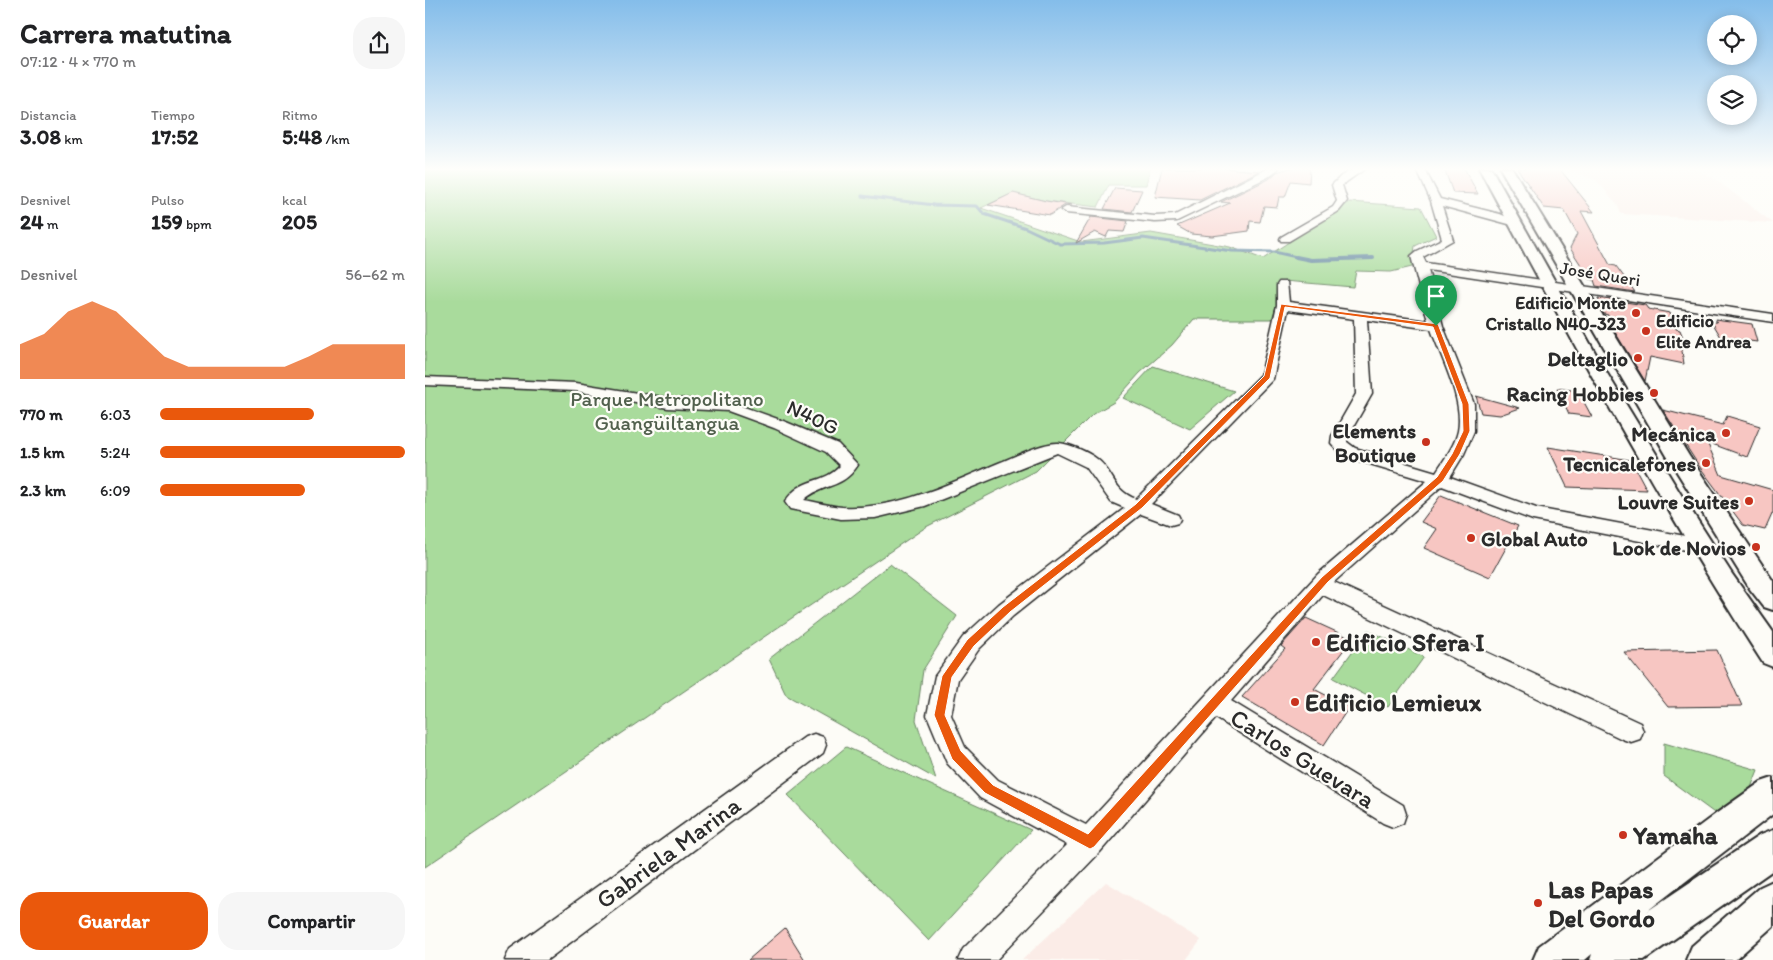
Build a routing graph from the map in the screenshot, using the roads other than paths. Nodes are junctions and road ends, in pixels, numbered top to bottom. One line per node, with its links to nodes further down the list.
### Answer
1 (1094, 213): 2 (street)
2 (1188, 213)
3 (1330, 213): 9 (street)
4 (1439, 213): 10 (street)
5 (1481, 213): 8 (street)
6 (1511, 213): 8 (main road)
7 (1532, 213): 12 (main road)
8 (1516, 223): 11 (main road)
9 (1285, 239)
10 (1421, 266): 11 (street, José Queri); 15 (street)
11 (1549, 284): 12 (street, José Queri); 16 (main road)
12 (1577, 289): 14 (street, José Queri); 17 (main road)
13 (1360, 316): 15 (street); 19 (street); 20 (street)
14 (1773, 318)
15 (1436, 326): 19 (street)
16 (1596, 370): 17 (main road); 22 (main road)
17 (1627, 372): 24 (main road)
18 (425, 381): 20 (street, N40G)
19 (1440, 479): 22 (street); 23 (street)
20 (1139, 506): 21 (street); 32 (street)
21 (1171, 519)
22 (1701, 546): 25 (main road)
23 (1321, 585): 27 (street); 28 (street)
24 (1773, 600)
25 (1766, 645): 26 (main road)
26 (1773, 665)
27 (1213, 703): 31 (street, Carlos Guevara); 32 (street)
28 (1631, 731)
29 (815, 744): 35 (street, Gabriela Marina)
30 (1773, 794): 37 (main road)
31 (1393, 814)
32 (1090, 842): 36 (street)
33 (1773, 848): 38 (main road)
34 (1773, 900): 39 (main road)
35 (521, 960)
36 (974, 960)
37 (1553, 960)
38 (1610, 960)
39 (1706, 960)

